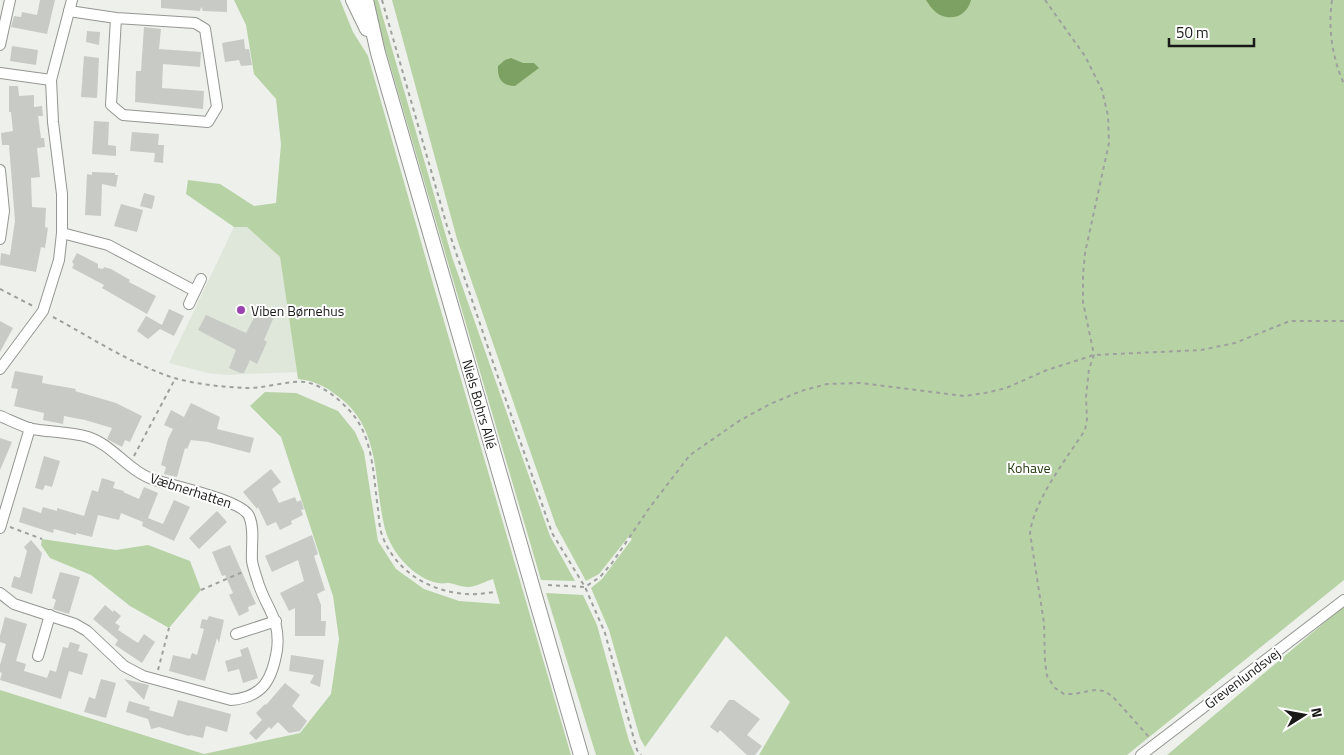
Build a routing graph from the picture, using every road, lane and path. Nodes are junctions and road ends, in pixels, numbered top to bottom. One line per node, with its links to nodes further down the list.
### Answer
1 (10, 0): 10 (street)
2 (72, 0): 8 (street)
3 (353, 0): 11 (street, Niels Bohrs Allé)
4 (366, 0): 11 (street, Niels Bohrs Allé)
5 (382, 0): 34 (path)
6 (1045, 0): 24 (path)
7 (1332, 0): 14 (path)
8 (69, 11): 9 (street); 13 (street)
9 (116, 18): 9 (street)
10 (0, 45)
11 (378, 53): 46 (street, Niels Bohrs Allé)
12 (0, 73): 13 (street)
13 (52, 80): 16 (street)
14 (1344, 84)
15 (0, 170): 17 (street)
16 (62, 233): 20 (street); 22 (street)
17 (0, 240)
18 (201, 279): 20 (street)
19 (0, 289): 22 (path)
20 (195, 291): 21 (street)
21 (189, 304)
22 (43, 311): 25 (street); 26 (path)
23 (1344, 321): 24 (path)
24 (1094, 356): 34 (path); 45 (path)
25 (0, 369)
26 (175, 378): 29 (path); 36 (path)
27 (0, 416): 28 (street, Væbnerhatten)
28 (30, 428): 29 (street, Væbnerhatten); 30 (street)
29 (129, 465): 32 (street, Væbnerhatten)
30 (1, 526): 31 (path)
31 (42, 539)
32 (254, 567): 35 (path); 40 (street, Væbnerhatten)
33 (548, 585): 34 (path)
34 (585, 587): 47 (path)
35 (201, 590)
36 (494, 592)
37 (0, 594): 39 (street, Væbnerhatten)
38 (1344, 600): 45 (street, Grevenlundsvej)
39 (50, 616): 43 (street); 44 (street, Væbnerhatten)
40 (276, 622): 42 (street); 44 (street, Væbnerhatten)
41 (169, 628): 44 (path)
42 (236, 634)
43 (38, 656)
44 (156, 680)
45 (1155, 744): 48 (street, Grevenlundsvej)
46 (581, 755)
47 (641, 755)
48 (1141, 755)

